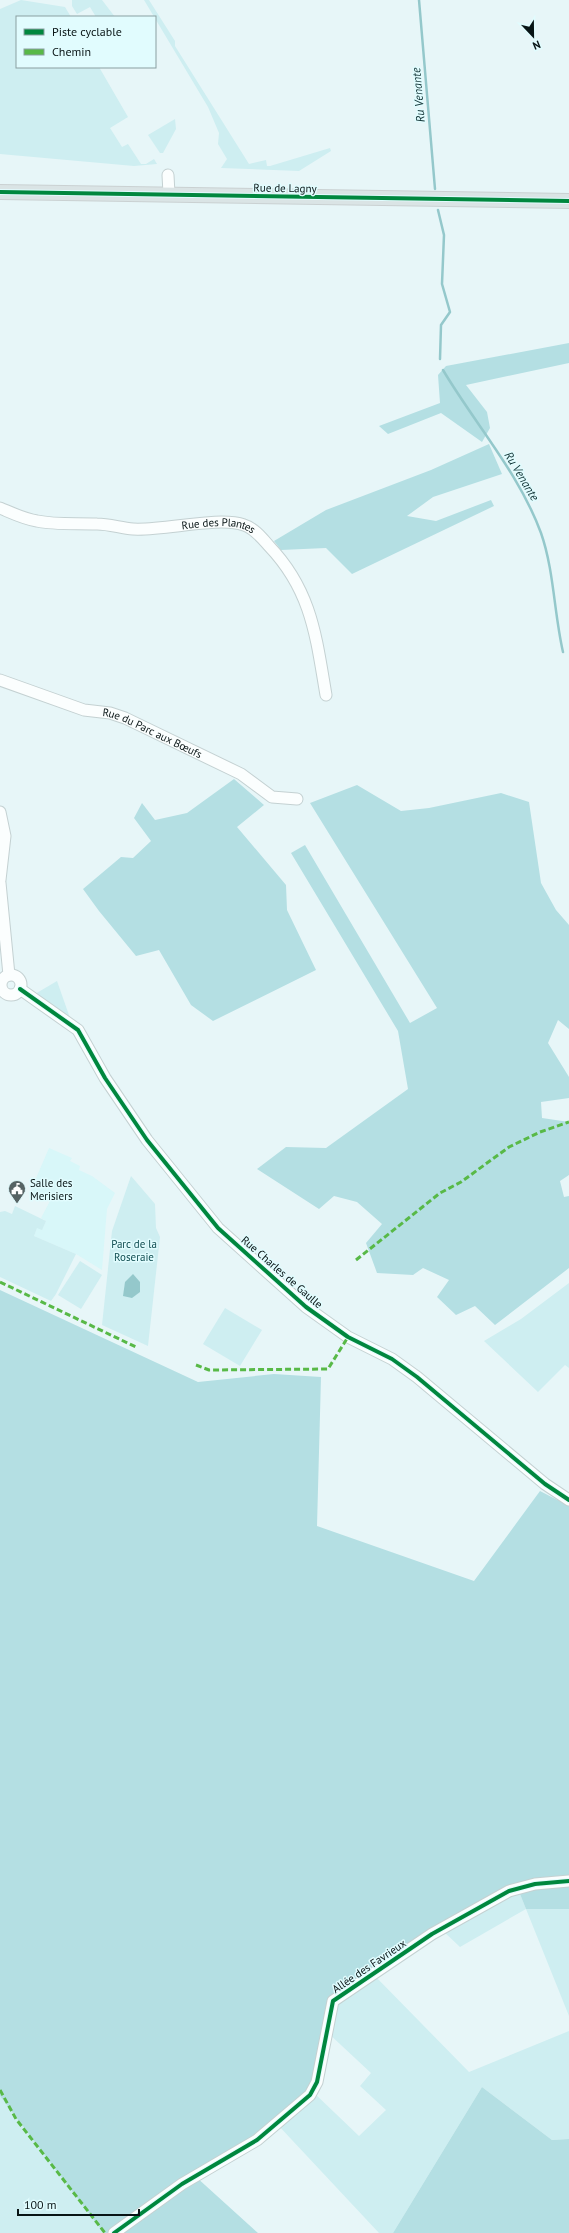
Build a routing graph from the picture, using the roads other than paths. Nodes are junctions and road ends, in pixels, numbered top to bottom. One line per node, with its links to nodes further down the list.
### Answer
1 (168, 175): 3 (street)
2 (0, 192): 3 (main road, Rue de Lagny)
3 (169, 194): 4 (main road, Rue de Lagny)
4 (569, 201)
5 (0, 508): 7 (street, Rue des Plantes)
6 (0, 680): 8 (street, Rue du Parc aux Bœufs)
7 (326, 695)
8 (297, 799)
9 (0, 812): 10 (street)
10 (0, 882): 11 (street)
11 (9, 975): 12 (street); 13 (street)
12 (20, 989): 13 (street); 14 (street, Rue Charles de Gaulle)
13 (2, 993)
14 (569, 1500)
15 (569, 1881): 16 (street, Allée des Favrieux)
16 (114, 2233)

